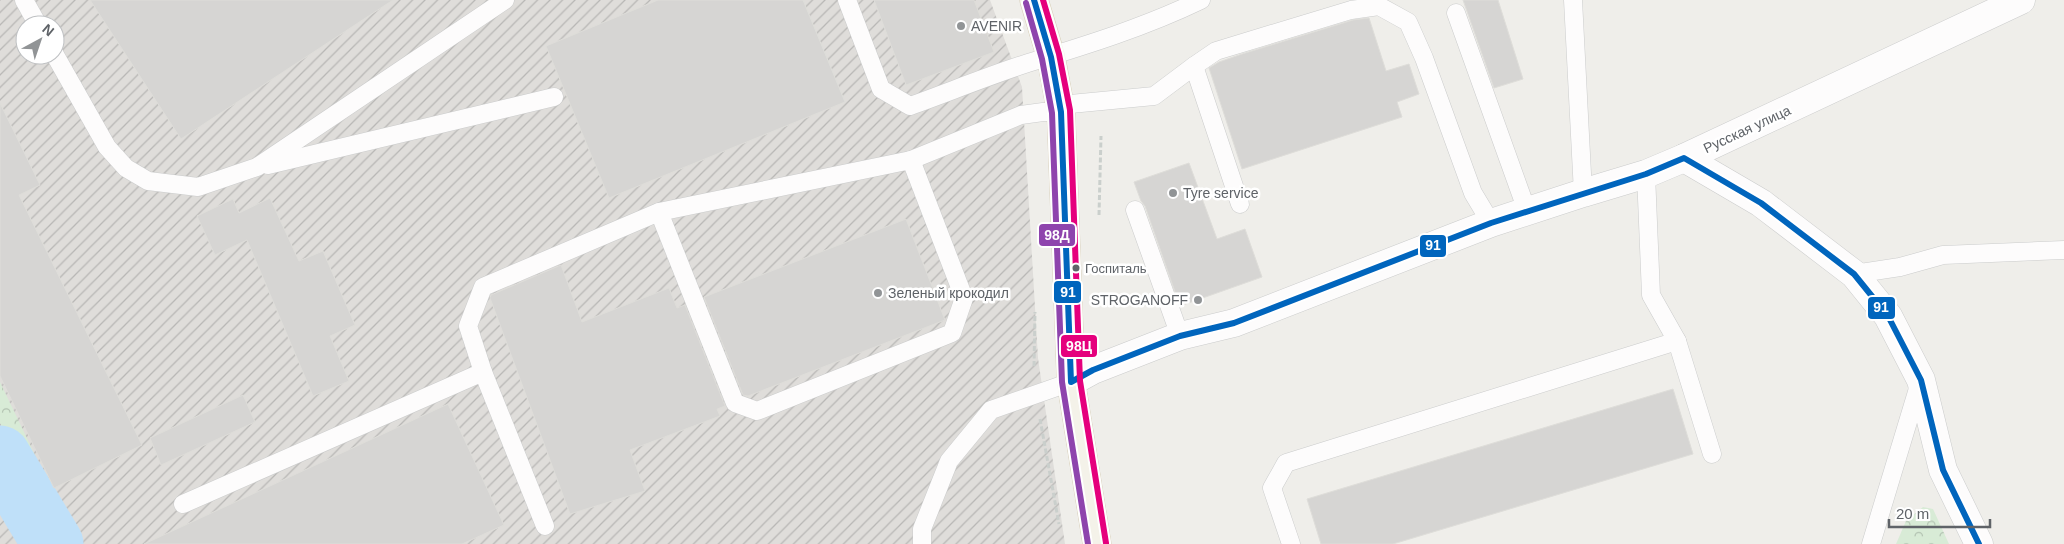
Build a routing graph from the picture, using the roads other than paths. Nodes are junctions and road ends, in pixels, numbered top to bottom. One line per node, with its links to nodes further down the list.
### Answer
1 (24, 0): 9 (lane)
2 (505, 0): 17 (lane)
3 (847, 0): 10 (lane)
4 (1034, 0): 10 (main road)
5 (1201, 0): 10 (lane)
6 (1572, 0): 19 (lane)
7 (2021, 0): 15 (street, Русская улица)
8 (1456, 13): 22 (lane)
9 (32, 15)
10 (1051, 57): 14 (main road)
11 (61, 65): 17 (lane)
12 (1194, 66): 14 (lane); 20 (lane); 24 (lane)
13 (554, 97): 17 (lane)
14 (1060, 108): 16 (lane); 31 (main road)
15 (1684, 158): 18 (street, Русская улица); 26 (street)
16 (911, 160): 23 (lane); 23 (lane)
17 (257, 167)
18 (1646, 174): 19 (street, Русская улица); 28 (lane)
19 (1583, 192): 22 (street, Русская улица)
20 (1240, 204)
21 (1135, 210): 27 (lane)
22 (1528, 211): 24 (street, Русская улица)
23 (659, 212): 29 (lane)
24 (1491, 223): 27 (street, Русская улица)
25 (2064, 250): 26 (lane)
26 (1854, 274): 30 (street)
27 (1180, 336): 31 (street, Русская улица)
28 (1677, 342): 32 (lane); 37 (lane)
29 (482, 372): 33 (lane); 34 (lane)
30 (1921, 380): 38 (lane); 39 (street)
31 (1071, 382): 35 (lane); 36 (main road)
32 (1712, 454)
33 (183, 504)
34 (545, 526)
35 (922, 544)
36 (1097, 544)
37 (1291, 544)
38 (1871, 544)
39 (1979, 544)

